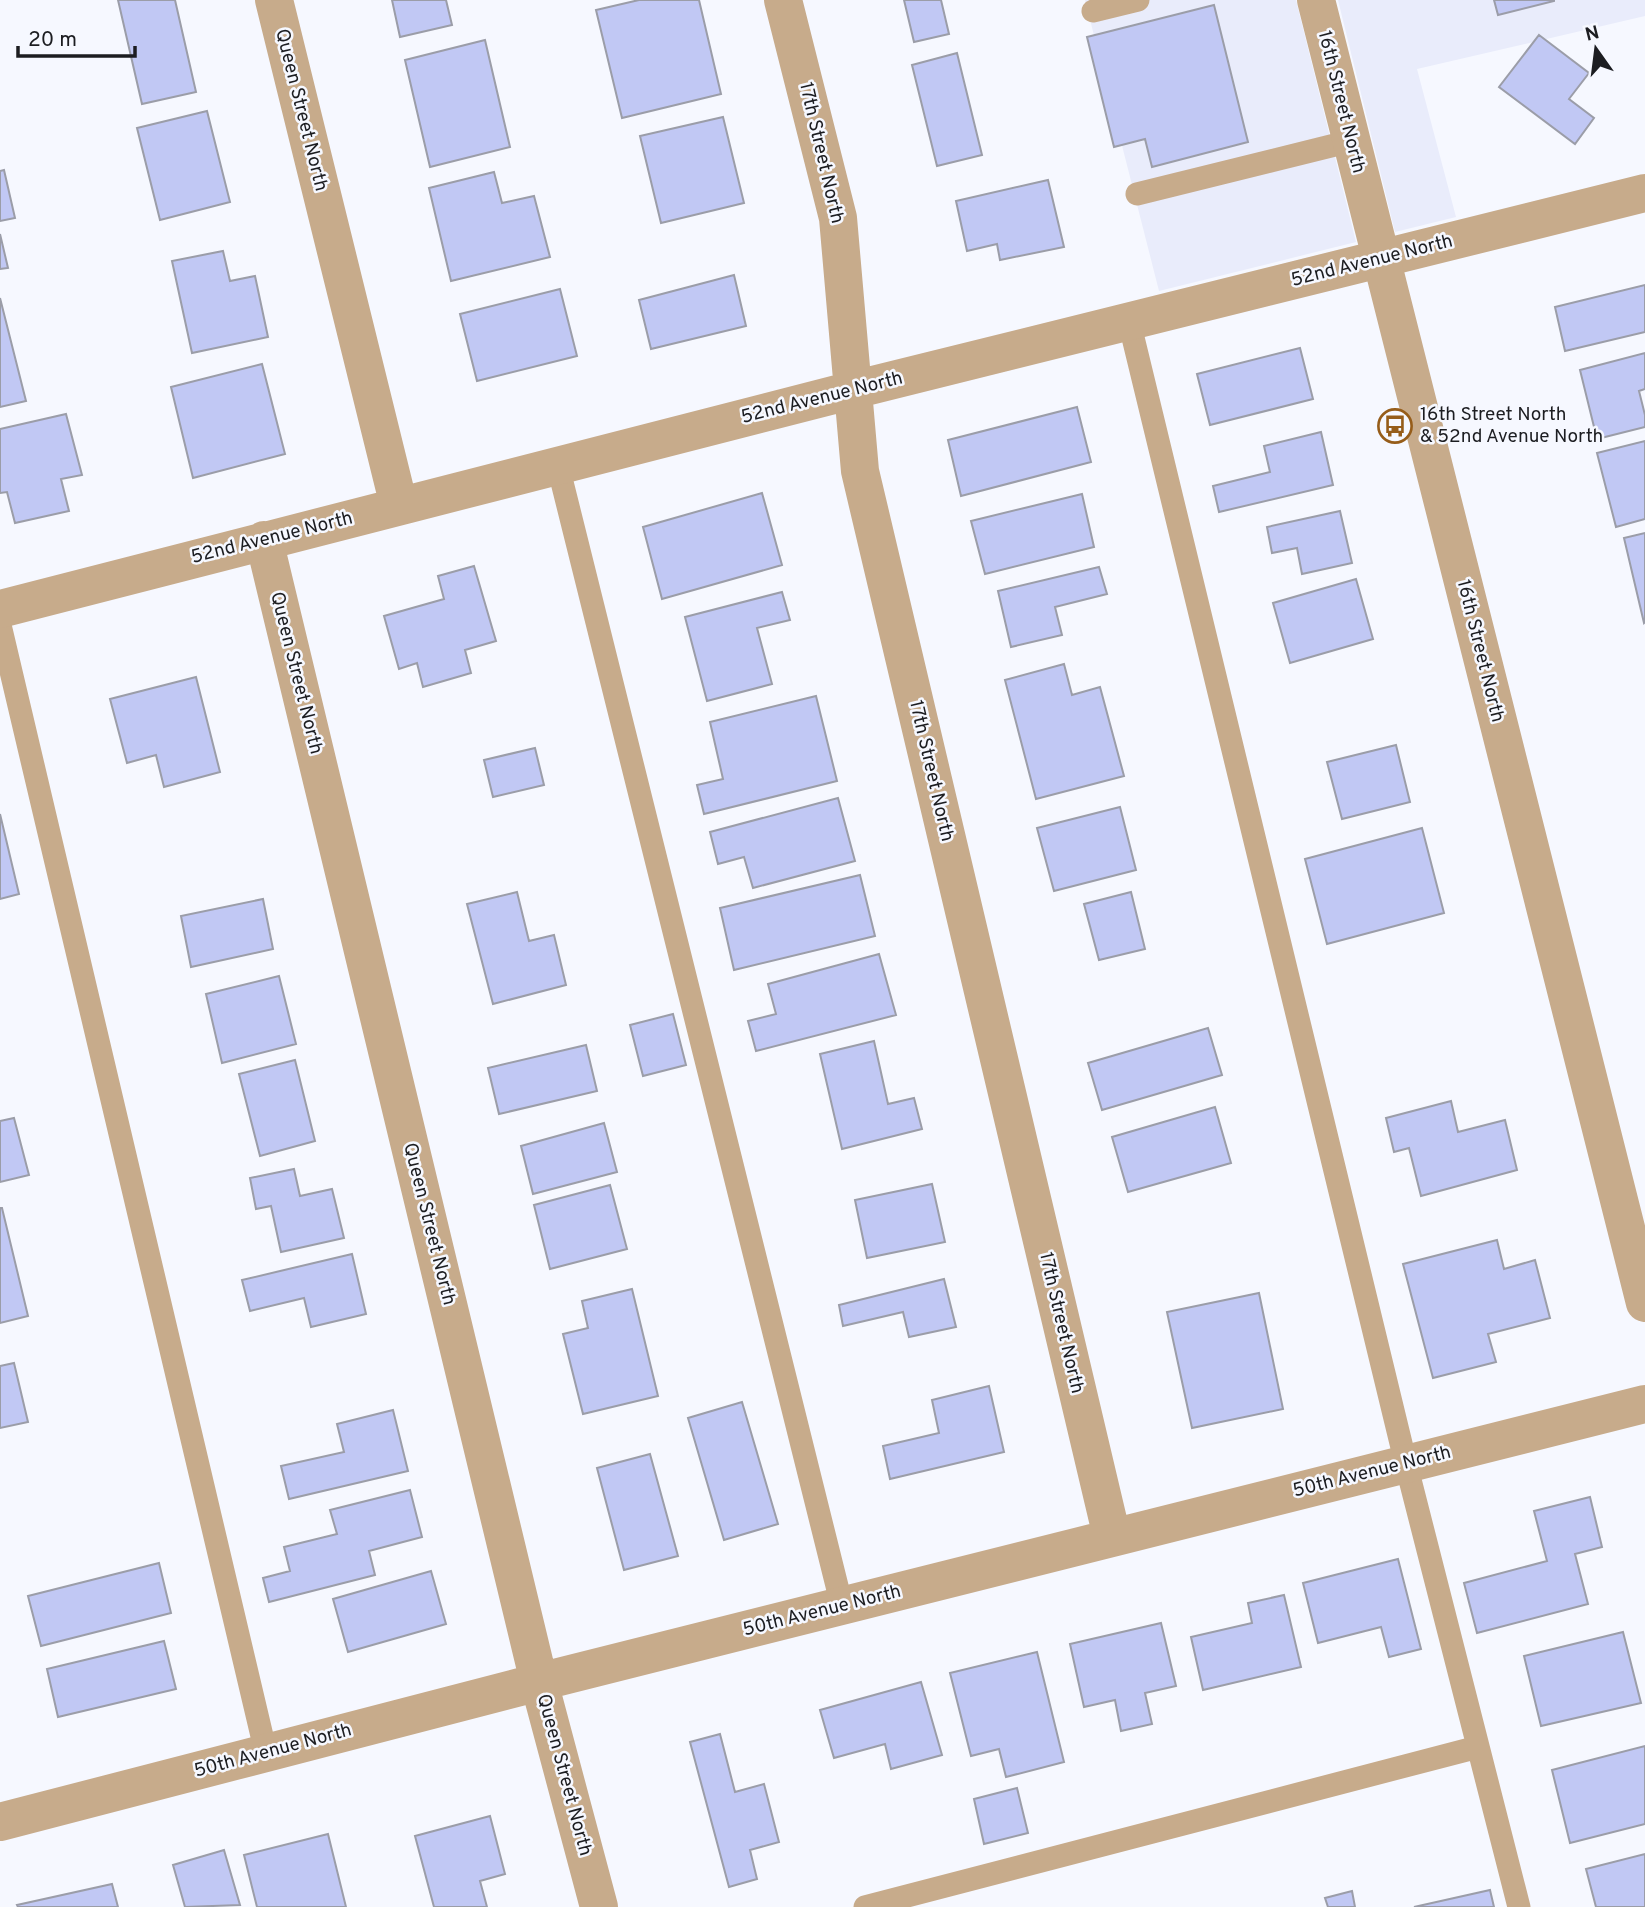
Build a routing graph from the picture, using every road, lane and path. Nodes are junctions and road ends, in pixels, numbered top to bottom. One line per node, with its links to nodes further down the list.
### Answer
1 (274, 0): 13 (street, Queen Street North)
2 (783, 0): 11 (street, 17th Street North)
3 (1139, 0): 5 (lane)
4 (1316, 0): 6 (street, 16th Street North)
5 (1093, 11)
6 (1351, 141): 8 (lane); 9 (street, 16th Street North)
7 (1645, 193): 9 (street, 52nd Avenue North)
8 (1137, 194)
9 (1381, 259): 10 (street, 52nd Avenue North); 17 (street, 16th Street North)
10 (1129, 321): 11 (street, 52nd Avenue North); 19 (lane)
11 (853, 390): 12 (street, 52nd Avenue North); 20 (street, 17th Street North)
12 (558, 466): 13 (street, 52nd Avenue North); 21 (lane)
13 (399, 506): 14 (street, 52nd Avenue North)
14 (264, 540): 15 (street, 52nd Avenue North); 22 (street, Queen Street North)
15 (0, 609)
16 (0, 625): 24 (lane)
17 (1645, 1303)
18 (1645, 1404): 19 (street, 50th Avenue North)
19 (1406, 1464): 20 (street, 50th Avenue North); 23 (lane)
20 (1112, 1538): 21 (street, 50th Avenue North)
21 (842, 1606): 22 (street, 50th Avenue North)
22 (539, 1682): 24 (street, 50th Avenue North); 26 (street, Queen Street North)
23 (1478, 1747): 27 (lane); 28 (lane)
24 (265, 1753): 25 (street, 50th Avenue North)
25 (0, 1822)
26 (599, 1907)
27 (865, 1907)
28 (1519, 1907)

